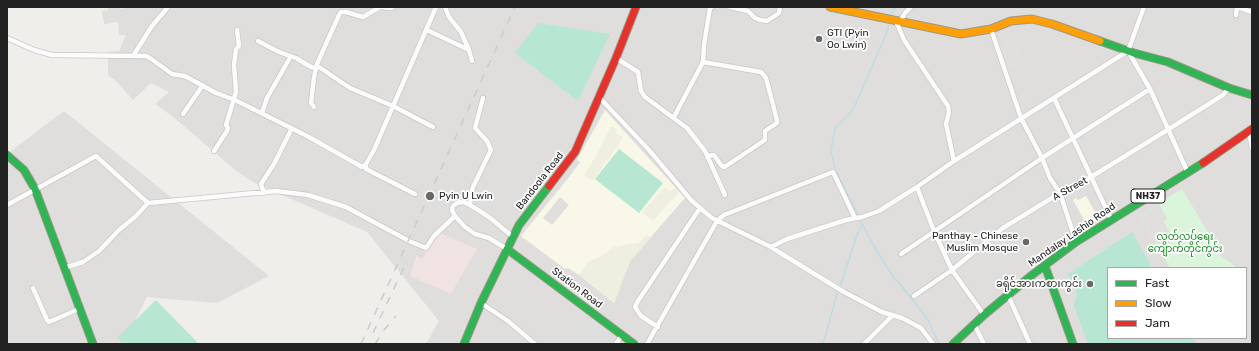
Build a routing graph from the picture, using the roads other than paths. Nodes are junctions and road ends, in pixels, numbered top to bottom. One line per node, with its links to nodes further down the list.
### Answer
1 (168, 7): 24 (street)
2 (381, 7): 3 (street); 29 (street)
3 (393, 7)
4 (436, 7): 19 (street)
5 (445, 7): 22 (street)
6 (636, 7): 26 (main road, Bandoola Road)
7 (712, 7): 28 (street)
8 (730, 7): 9 (street)
9 (780, 7)
10 (830, 7): 16 (main road)
11 (911, 7): 16 (street)
12 (1144, 7): 23 (street)
13 (1237, 7): 14 (street); 15 (street)
14 (1252, 12)
15 (1236, 15)
16 (894, 21): 17 (main road); 54 (street)
17 (991, 29): 23 (main road); 43 (street)
18 (237, 30): 37 (street)
19 (426, 30): 22 (street); 38 (street)
20 (7, 38): 24 (street)
21 (258, 42): 25 (street)
22 (469, 50): 27 (street)
23 (1128, 51): 31 (street); 32 (main road); 36 (street)
24 (133, 56): 30 (street)
25 (291, 56): 29 (street); 40 (street)
26 (616, 58): 34 (main road, Bandoola Road); 42 (street)
27 (472, 61)
28 (703, 62): 42 (street); 52 (street)
29 (316, 68): 38 (street); 39 (street)
30 (203, 85): 37 (street); 41 (street)
31 (1150, 88): 46 (street); 48 (street)
32 (1229, 88): 33 (main road); 46 (street, A Street)
33 (1252, 95)
34 (598, 96): 67 (street); 73 (main road, Bandoola Road)
35 (483, 98): 66 (street)
36 (1054, 98): 43 (street); 48 (street)
37 (234, 100): 40 (street); 50 (street)
38 (393, 106): 44 (street); 55 (street)
39 (314, 107)
40 (262, 113): 45 (street)
41 (183, 114)
42 (674, 117): 52 (street)
43 (1021, 118): 53 (street); 54 (street)
44 (433, 127)
45 (292, 128): 55 (street); 60 (street)
46 (1169, 129): 56 (street); 57 (street, A Street)
47 (1250, 130): 49 (street); 56 (main road, Mandalay Lashio Road / NH37)
48 (1073, 139): 53 (street); 57 (street)
49 (1252, 148)
50 (214, 151)
51 (7, 155): 59 (main road)
52 (707, 156): 63 (street)
53 (1042, 158): 61 (street); 72 (street)
54 (954, 161): 58 (street)
55 (366, 164): 62 (street)
56 (1188, 172): 70 (main road, Mandalay Lashio Road / NH37)
57 (1091, 177): 61 (street, A Street); 70 (street)
58 (917, 187): 69 (street); 72 (street)
59 (35, 188): 64 (street); 65 (street); 79 (main road)
60 (264, 193): 64 (street); 68 (street)
61 (1060, 193): 74 (street); 80 (street, A Street)
62 (415, 194)
63 (725, 195)
64 (148, 203): 79 (street)
65 (7, 205)
66 (470, 205): 68 (street); 73 (street)
67 (700, 208): 71 (street); 89 (street)
68 (455, 216): 76 (street)
69 (855, 217): 71 (street); 75 (street)
70 (1110, 219): 74 (main road, Mandalay Lashio Road / NH37)
71 (717, 221): 75 (street); 89 (street)
72 (934, 231): 77 (street); 80 (street)
73 (512, 236): 76 (main road, Bandoola Road)
74 (1076, 242): 78 (main road, Mandalay Lashio Road / NH37)
75 (771, 246): 86 (street)
76 (507, 249): 84 (main road, Bandoola Road); 90 (main road, Station Road)
77 (901, 254)
78 (1045, 266): 82 (main road, Mandalay Lashio Road / NH37); 102 (main road)
79 (64, 268): 85 (main road)
80 (952, 270): 83 (street, A Street); 87 (street)
81 (32, 288): 85 (street)
82 (1008, 295): 87 (main road, Mandalay Lashio Road / NH37); 101 (street)
83 (914, 296)
84 (481, 303): 91 (main road, Bandoola Road); 93 (street)
85 (79, 309): 92 (main road)
86 (893, 315): 97 (street); 98 (street)
87 (984, 315): 88 (main road, Mandalay Lashio Road / NH37)
88 (974, 324): 99 (main road, Mandalay Lashio Road / NH37); 100 (street)
89 (658, 327): 96 (street)
90 (622, 335): 94 (street); 95 (main road, Station Road)
91 (466, 343)
92 (93, 344)
93 (535, 344)
94 (616, 344)
95 (634, 344)
96 (647, 344)
97 (864, 344)
98 (933, 344)
99 (953, 344)
100 (984, 344)
101 (1030, 344)
102 (1073, 344)

